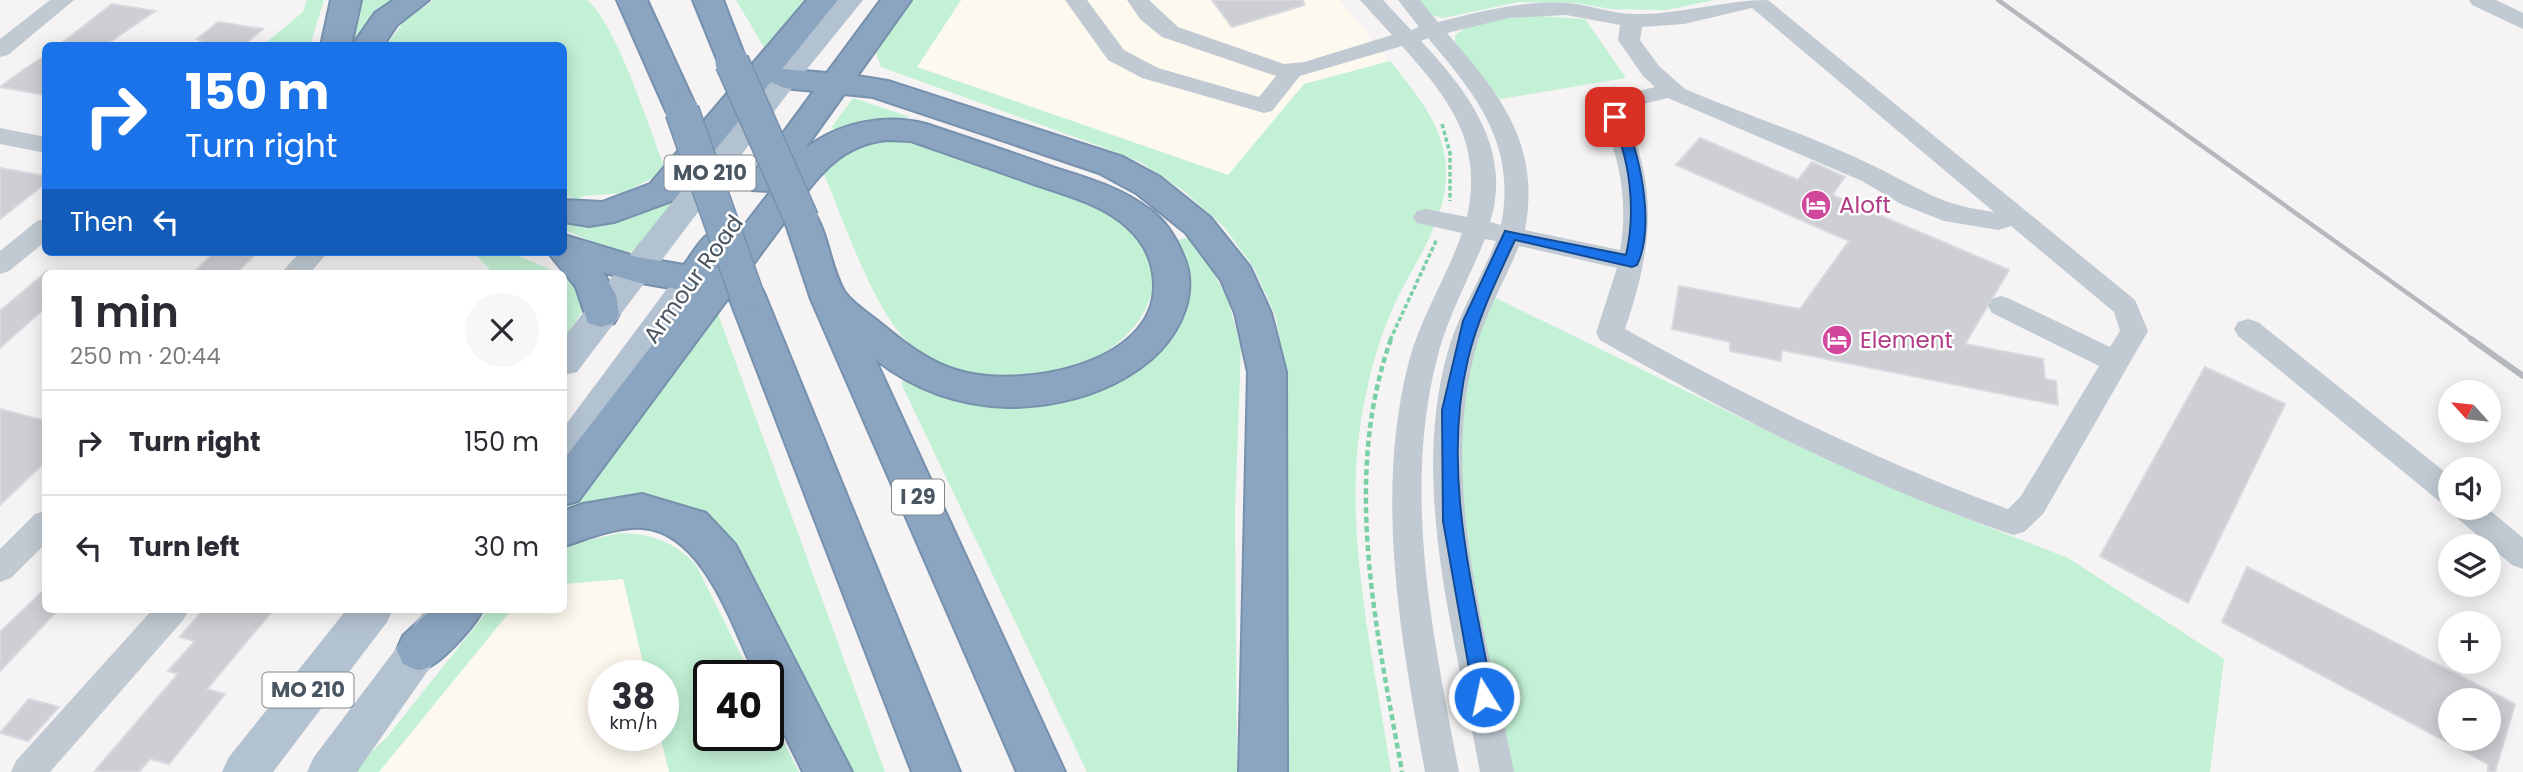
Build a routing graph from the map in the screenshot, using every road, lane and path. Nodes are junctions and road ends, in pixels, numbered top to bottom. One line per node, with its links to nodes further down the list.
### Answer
1 (63, 0): 21 (street)
2 (346, 0): 19 (highway)
3 (414, 0): 20 (highway)
4 (609, 0): 22 (highway)
5 (632, 0): 22 (highway)
6 (708, 0): 43 (highway, I 29, bridge)
7 (823, 0): 29 (highway)
8 (849, 0): 24 (main road, MO 210)
9 (896, 0): 25 (highway, Armour Road / MO 210)
10 (1076, 0): 23 (street)
11 (1138, 0): 23 (street)
12 (1371, 0): 18 (street)
13 (1409, 0): 17 (street)
14 (2480, 0): 16 (street)
15 (1632, 21): 17 (street); 26 (street); 30 (street)
16 (2523, 22)
17 (1432, 30): 18 (street); 34 (street)
18 (1405, 38): 23 (street); 32 (street)
19 (337, 42)
20 (370, 42)
21 (0, 50)
22 (656, 60): 66 (highway, bridge)
23 (1293, 70)
24 (784, 78): 25 (highway); 40 (main road, MO 210)
25 (835, 85): 42 (highway, Armour Road / MO 210); 68 (highway)
26 (1672, 90): 30 (street); 38 (street)
27 (0, 136): 28 (street)
28 (42, 144)
29 (567, 211)
30 (2014, 215): 48 (street)
31 (1426, 217): 32 (street)
32 (1478, 228): 34 (street); 69 (street)
33 (42, 230): 39 (street)
34 (1510, 234): 38 (street); 70 (street)
35 (567, 249): 40 (highway)
36 (567, 251): 45 (highway)
37 (311, 256): 41 (street)
38 (1632, 262): 48 (street)
39 (0, 265)
40 (636, 269): 42 (highway); 45 (main road, MO 210)
41 (297, 270)
42 (693, 279): 49 (main road, Armour Road / MO 210)
43 (830, 299): 51 (highway); 67 (highway, I 29)
44 (2001, 306): 48 (street)
45 (601, 314): 47 (main road, MO 210)
46 (2248, 328): 50 (street)
47 (567, 358)
48 (2116, 362)
49 (567, 451)
50 (2438, 484)
51 (567, 485)
52 (2481, 520): 55 (street)
53 (42, 527): 56 (street)
54 (567, 528): 65 (highway)
55 (2523, 556)
56 (0, 569)
57 (169, 613): 62 (street)
58 (369, 613): 63 (main road, MO 210)
59 (447, 613): 61 (main road, MO 210)
60 (457, 613): 61 (highway)
61 (419, 650): 64 (main road, MO 210)
62 (28, 772)
63 (245, 772)
64 (330, 772)
65 (828, 772)
66 (936, 772)
67 (1041, 772)
68 (1264, 772)
69 (1442, 772)
70 (1497, 772)

